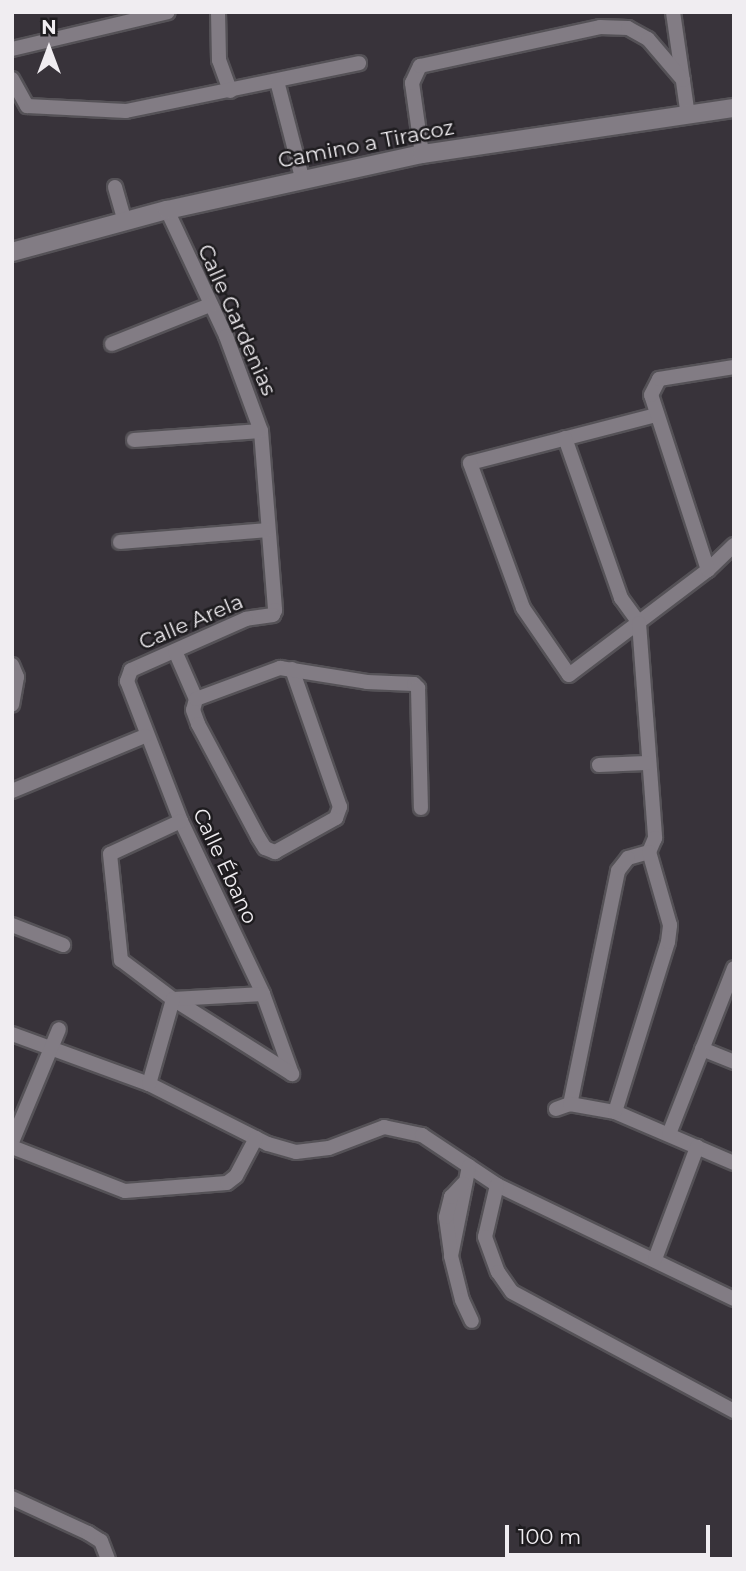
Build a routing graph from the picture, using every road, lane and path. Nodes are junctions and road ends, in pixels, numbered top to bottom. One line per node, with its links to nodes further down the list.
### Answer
1 (168, 12): 4 (street)
2 (218, 12): 9 (street)
3 (673, 12): 7 (street)
4 (12, 50)
5 (359, 63): 8 (street)
6 (12, 79): 9 (street)
7 (683, 80): 11 (street); 12 (street)
8 (277, 81): 9 (street); 13 (street)
9 (230, 91)
10 (734, 108): 11 (street, Camino a Tiracoz)
11 (688, 116): 12 (street, Camino a Tiracoz)
12 (422, 154): 13 (street, Camino a Tiracoz)
13 (302, 178): 15 (street, Camino a Tiracoz)
14 (115, 187): 16 (street)
15 (167, 210): 16 (street, Camino a Tiracoz); 18 (street, Calle Gardenias)
16 (125, 221): 17 (street, Camino a Tiracoz)
17 (12, 252)
18 (210, 305): 19 (street); 22 (street, Calle Gardenias)
19 (112, 344)
20 (734, 367): 21 (street)
21 (656, 415): 23 (street); 28 (street)
22 (261, 431): 24 (street); 25 (street, Calle Gardenias)
23 (565, 438): 30 (street); 30 (street)
24 (134, 440)
25 (268, 530): 26 (street); 29 (street, Calle Gardenias)
26 (120, 542)
27 (734, 545): 28 (street)
28 (708, 570): 30 (street)
29 (273, 615): 31 (street, Calle Arela)
30 (639, 623): 38 (street)
31 (175, 651): 34 (street, Calle Arela); 35 (street)
32 (12, 665): 36 (street)
33 (292, 669): 35 (street); 35 (street); 41 (street)
34 (127, 674): 37 (street, Calle Ébano)
35 (195, 699)
36 (12, 705)
37 (145, 736): 40 (street); 42 (street, Calle Ébano)
38 (646, 763): 39 (street); 43 (street)
39 (599, 765)
40 (12, 791)
41 (421, 808)
42 (181, 821): 47 (street, Calle Ébano); 48 (street)
43 (649, 852): 55 (street); 55 (street)
44 (12, 925): 45 (street)
45 (63, 945)
46 (734, 968): 52 (street)
47 (262, 994): 48 (street); 48 (street, Calle Ébano)
48 (173, 999): 54 (street)
49 (59, 1029): 51 (street)
50 (12, 1034): 51 (street)
51 (50, 1049): 54 (street); 58 (street)
52 (702, 1049): 53 (street); 56 (street)
53 (734, 1062)
54 (149, 1084): 57 (street)
55 (615, 1112): 56 (street)
56 (669, 1134): 59 (street)
57 (256, 1138): 58 (street); 61 (street)
58 (12, 1144)
59 (697, 1147): 60 (street); 63 (street)
60 (734, 1163)
61 (469, 1167): 62 (street); 65 (street)
62 (497, 1185): 63 (street); 66 (street)
63 (655, 1259): 64 (street)
64 (734, 1299)
65 (472, 1321)
66 (734, 1411)
67 (12, 1498): 68 (street)
68 (108, 1559)

